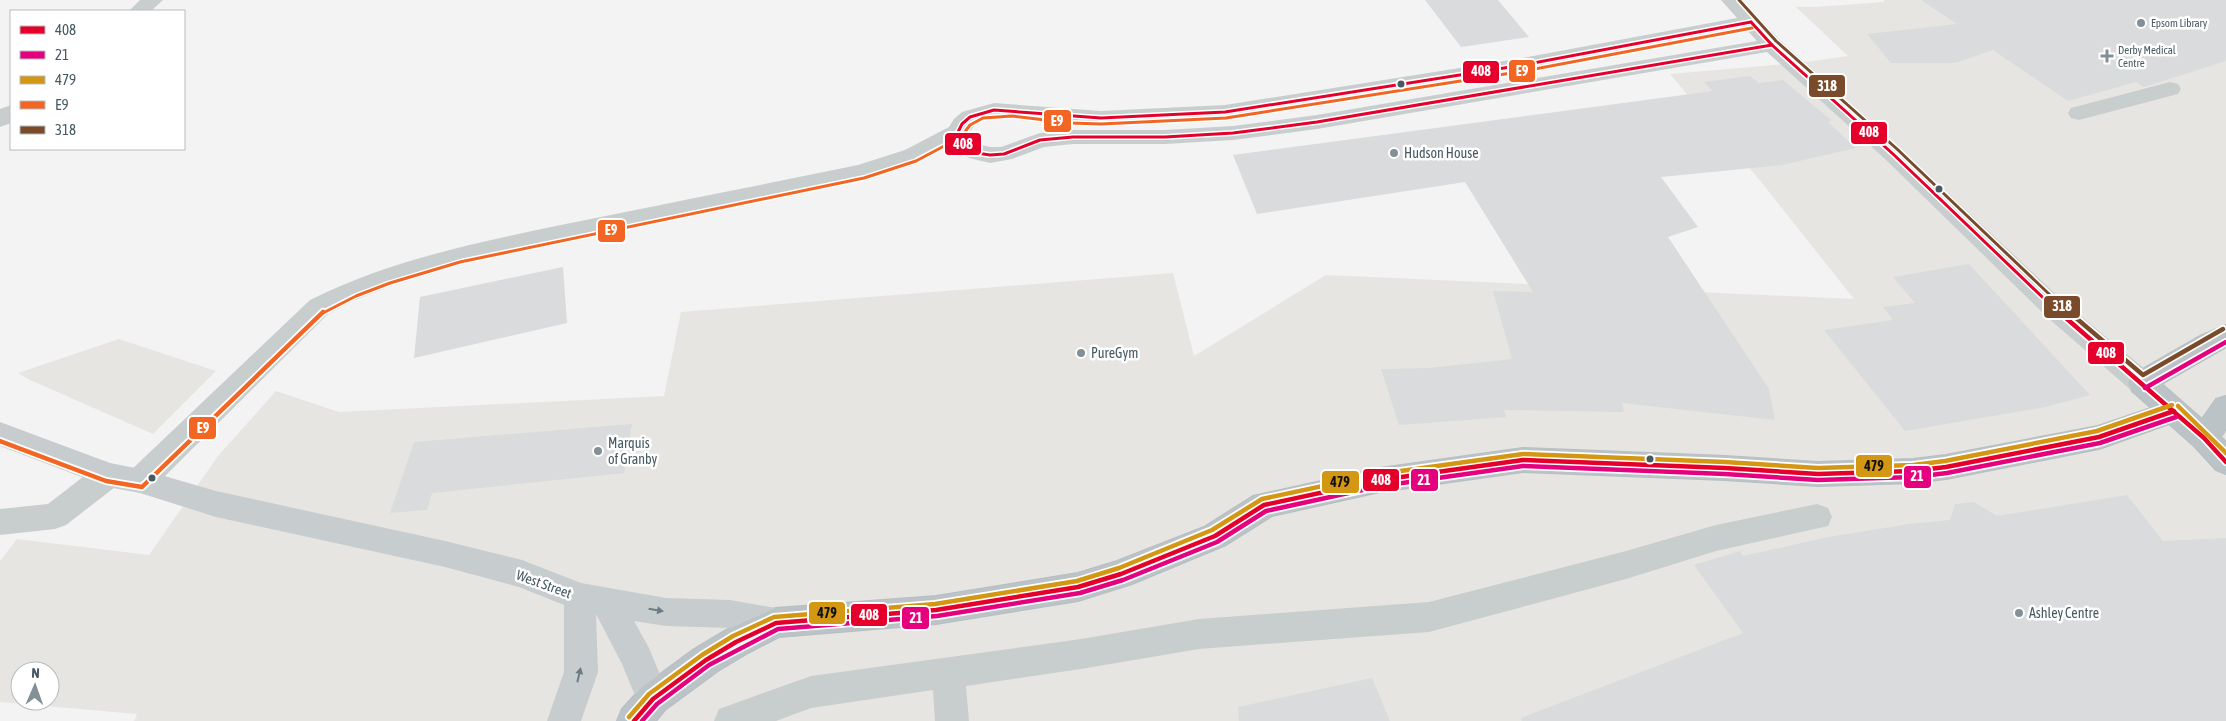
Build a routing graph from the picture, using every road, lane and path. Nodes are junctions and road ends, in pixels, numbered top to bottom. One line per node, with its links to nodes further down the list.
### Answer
1 (153, 0): 3 (street)
2 (1730, 0): 4 (street)
3 (140, 10)
4 (1751, 22): 5 (street); 8 (street)
5 (1772, 45): 8 (street); 10 (street)
6 (2170, 89): 7 (street)
7 (2079, 113)
8 (958, 132): 17 (street)
9 (2226, 336): 10 (highway)
10 (2142, 383): 12 (highway)
11 (2226, 407): 14 (highway)
12 (2174, 411): 14 (highway); 21 (highway)
13 (0, 434): 16 (main road, West Street)
14 (2204, 438): 15 (highway)
15 (2226, 462)
16 (108, 475): 17 (main road, West Street); 19 (street)
17 (140, 481): 20 (main road, West Street)
18 (1817, 517): 22 (street)
19 (0, 522)
20 (594, 600): 21 (main road, West Street, one-way to 21); 23 (main road); 24 (main road, one-way to 20)
21 (776, 623): 23 (highway)
22 (948, 672): 25 (street); 26 (street)
23 (644, 710)
24 (564, 721)
25 (731, 721)
26 (952, 721)

